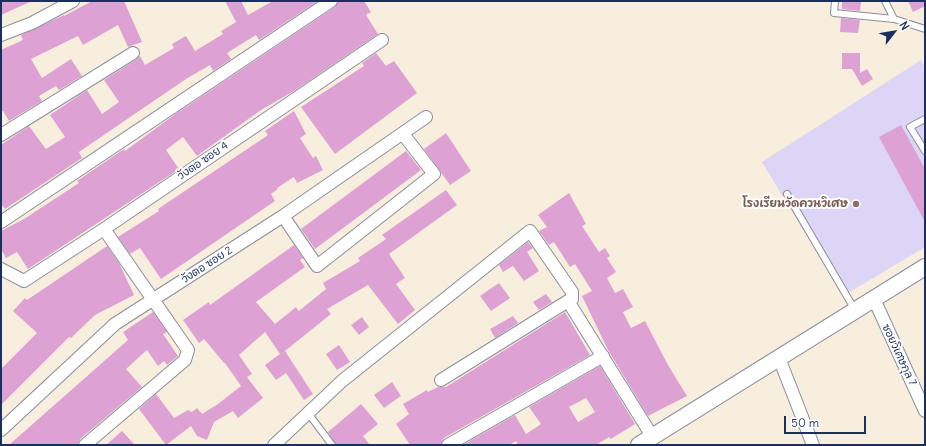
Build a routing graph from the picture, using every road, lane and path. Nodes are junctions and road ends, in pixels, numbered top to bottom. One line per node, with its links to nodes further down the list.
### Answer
1 (73, 1): 7 (street)
2 (331, 1): 17 (street)
3 (835, 1): 5 (lane)
4 (885, 1): 5 (lane)
5 (894, 18): 6 (lane)
6 (925, 29)
7 (1, 35)
8 (382, 40): 18 (street, วังตอ ซอย 4)
9 (132, 53): 13 (street)
10 (426, 116): 12 (street, วังตอ ซอย 2)
11 (925, 119): 14 (lane)
12 (404, 134): 16 (street, วังตอ ซอย 2); 16 (street)
13 (1, 135)
14 (925, 151)
15 (787, 194): 24 (lane)
16 (283, 216): 22 (street, วังตอ ซอย 2)
17 (1, 222)
18 (104, 229): 20 (street, วังตอ ซอย 4); 22 (street)
19 (925, 268): 21 (street)
20 (1, 269)
21 (874, 299): 24 (street); 28 (street, ซอยวิเศษกุล 7)
22 (154, 300): 30 (street, วังตอ ซอย 2); 32 (street)
23 (568, 301): 25 (street); 27 (street); 29 (street)
24 (855, 310): 26 (street)
25 (603, 356): 31 (street); 35 (street)
26 (779, 358): 31 (street); 36 (street)
27 (441, 380)
28 (925, 411)
29 (308, 413): 33 (street); 34 (lane)
30 (1, 430)
31 (646, 441)
32 (85, 445)
33 (274, 445)
34 (332, 445)
35 (448, 445)
36 (813, 445)

